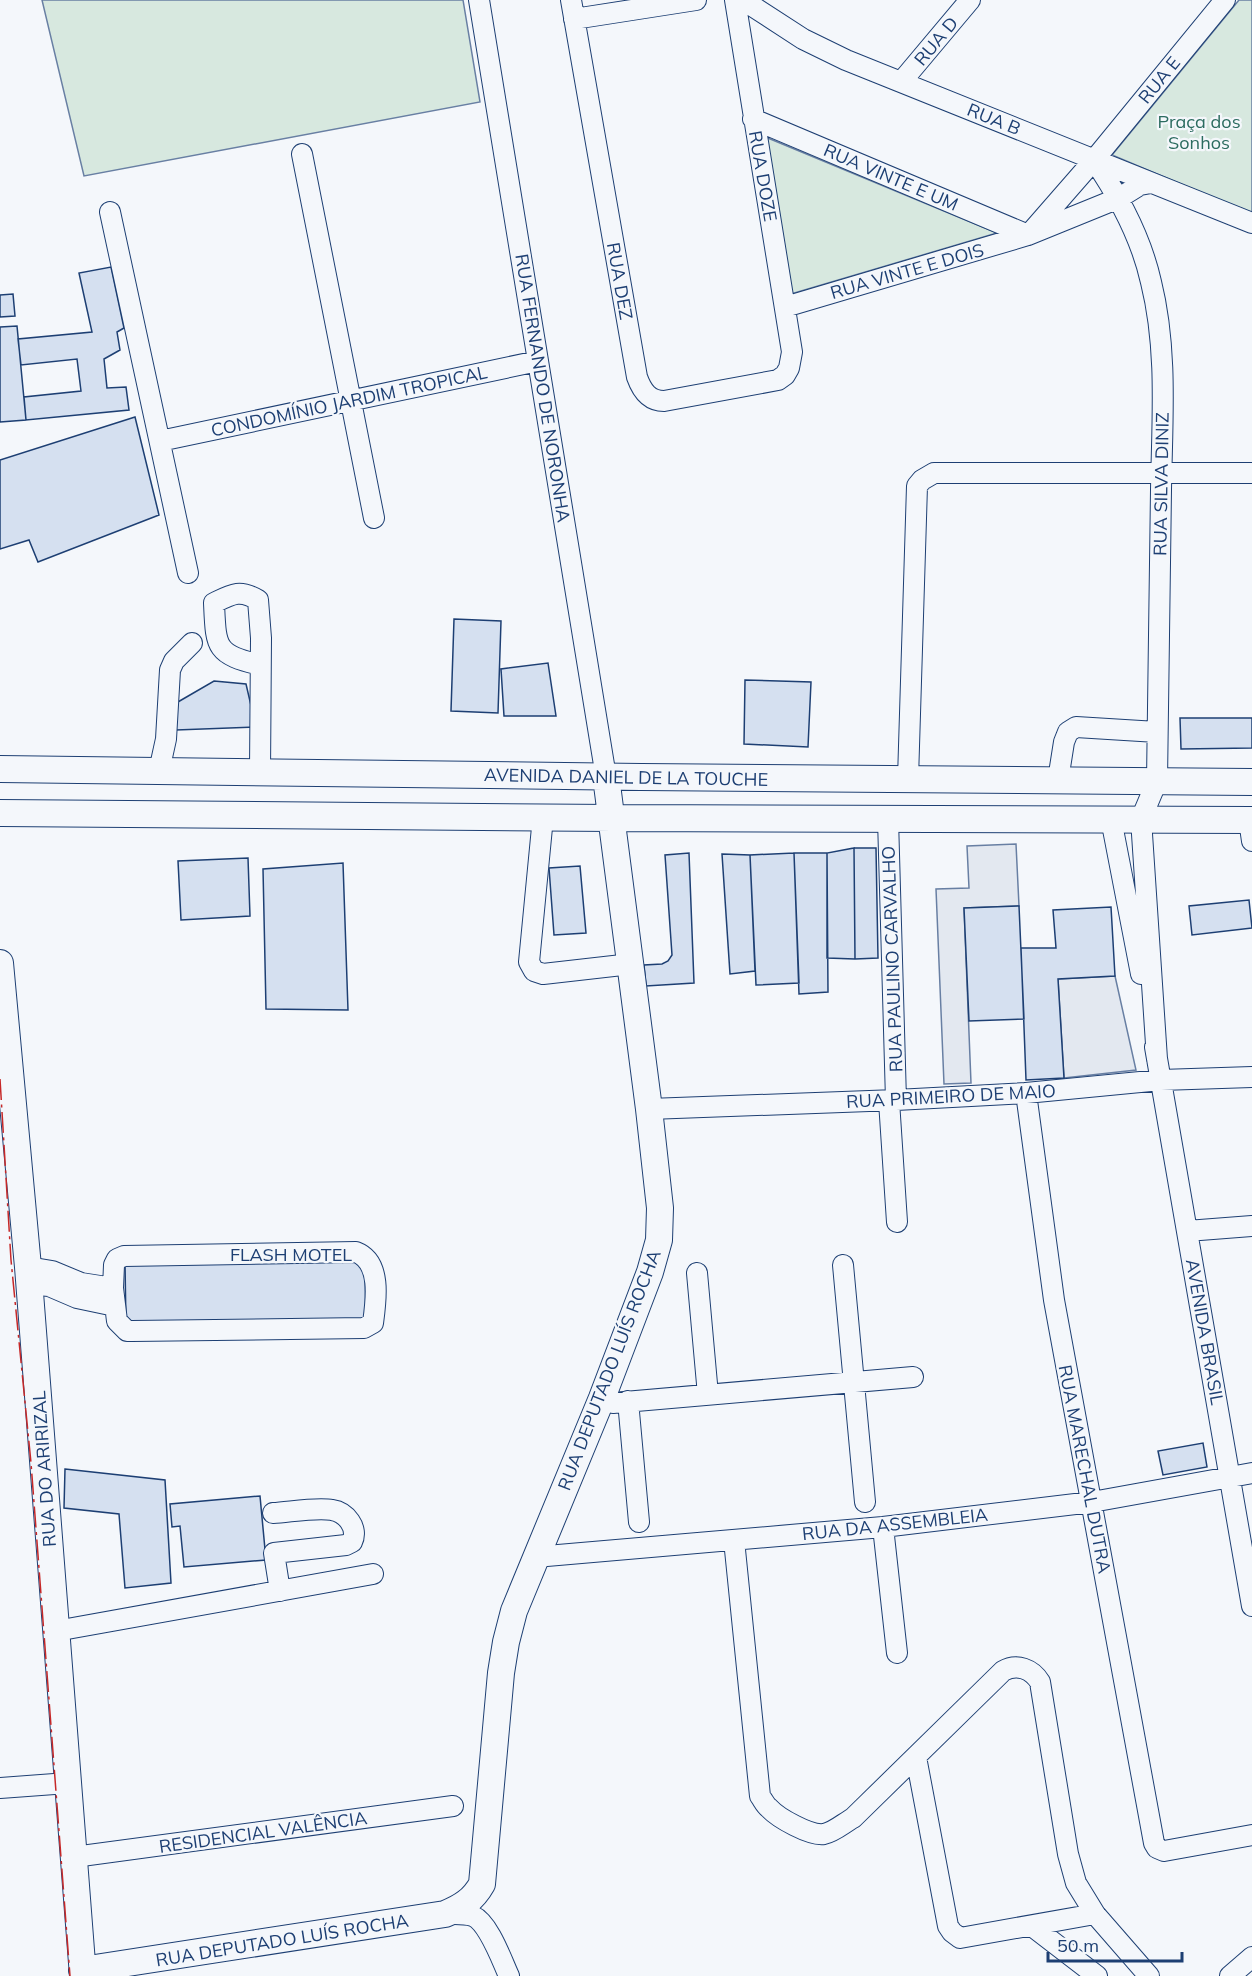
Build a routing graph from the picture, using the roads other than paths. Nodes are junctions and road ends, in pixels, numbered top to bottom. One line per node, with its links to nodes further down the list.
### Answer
1 (479, 0): 19 (street, RUA FERNANDO DE NORONHA)
2 (696, 0): 7 (street)
3 (735, 0): 9 (street, RUA DOZE)
4 (743, 0): 8 (street, RUA B)
5 (970, 0): 8 (street, RUA D)
6 (1225, 0): 11 (street, RUA E)
7 (572, 10): 18 (street, RUA DEZ)
8 (902, 81): 11 (street, RUA B)
9 (753, 119): 16 (street, RUA VINTE E UM); 17 (street, RUA DOZE)
10 (302, 154): 20 (street)
11 (1094, 160): 12 (street, RUA B); 13 (street, RUA SILVA DINIZ); 16 (street)
12 (1151, 183): 13 (street, RUA VINTE E DOIS); 15 (street, RUA B)
13 (1119, 198): 16 (street, RUA VINTE E DOIS); 23 (street, RUA SILVA DINIZ)
14 (110, 212): 21 (street)
15 (1252, 223)
16 (1029, 235): 17 (street, RUA VINTE E DOIS)
17 (785, 307): 18 (street, RUA DOZE)
18 (792, 352)
19 (538, 361): 20 (street, CONDOMÍNIO JARDIM TROPICAL); 32 (street, RUA FERNANDO DE NORONHA)
20 (351, 400): 21 (street, CONDOMÍNIO JARDIM TROPICAL); 24 (street)
21 (160, 441): 25 (street)
22 (1252, 473): 23 (street)
23 (1162, 474): 28 (street, RUA SILVA DINIZ); 33 (street)
24 (374, 518)
25 (188, 573)
26 (192, 643): 30 (street)
27 (260, 665): 31 (street)
28 (1157, 732): 34 (street); 36 (street, RUA SILVA DINIZ)
29 (0, 769): 30 (main road, AVENIDA DANIEL DE LA TOUCHE)
30 (159, 771): 31 (main road, AVENIDA DANIEL DE LA TOUCHE)
31 (260, 772): 32 (main road, AVENIDA DANIEL DE LA TOUCHE)
32 (606, 777): 33 (main road, AVENIDA DANIEL DE LA TOUCHE); 40 (main road, RUA DEPUTADO LUÍS ROCHA)
33 (908, 779): 34 (main road, AVENIDA DANIEL DE LA TOUCHE)
34 (1058, 780): 35 (main road, AVENIDA DANIEL DE LA TOUCHE)
35 (1116, 781): 36 (main road, AVENIDA DANIEL DE LA TOUCHE); 43 (main road)
36 (1157, 781): 37 (main road, AVENIDA DANIEL DE LA TOUCHE); 43 (street, RUA SILVA DINIZ)
37 (1252, 782)
38 (0, 813): 39 (main road)
39 (543, 817): 40 (main road); 46 (street)
40 (613, 818): 41 (main road); 46 (main road, RUA DEPUTADO LUÍS ROCHA)
41 (888, 819): 42 (main road); 51 (street, RUA PAULINO CARVALHO)
42 (1111, 819): 43 (main road); 47 (street, AVENIDA BRASIL)
43 (1141, 819): 44 (main road); 47 (street, AVENIDA BRASIL)
44 (1251, 827)
45 (0, 963): 58 (main road, RUA DO ARIRIZAL)
46 (631, 963): 52 (main road, RUA DEPUTADO LUÍS ROCHA)
47 (1157, 1059): 49 (street, AVENIDA BRASIL)
48 (1252, 1077): 49 (street, RUA PRIMEIRO DE MAIO)
49 (1161, 1080): 50 (street, RUA PRIMEIRO DE MAIO); 55 (street, AVENIDA BRASIL)
50 (1026, 1093): 51 (street, RUA PRIMEIRO DE MAIO); 68 (street, RUA MARECHAL DUTRA)
51 (893, 1101): 52 (street, RUA PRIMEIRO DE MAIO); 53 (street, RUA PAULINO CARVALHO)
52 (649, 1109): 63 (main road, RUA DEPUTADO LUÍS ROCHA)
53 (897, 1222)
54 (1252, 1226): 55 (street)
55 (1187, 1231): 66 (street, AVENIDA BRASIL)
56 (843, 1265): 61 (street)
57 (697, 1274): 62 (street)
58 (29, 1276): 59 (street); 77 (main road, RUA DO ARIRIZAL)
59 (114, 1298): 59 (street, FLASH MOTEL)
60 (913, 1377): 61 (street)
61 (854, 1382): 62 (street); 67 (street)
62 (708, 1395): 64 (street)
63 (602, 1398): 64 (street); 73 (main road, RUA DEPUTADO LUÍS ROCHA)
64 (628, 1401): 70 (street)
65 (1252, 1473): 66 (street, RUA DA ASSEMBLEIA)
66 (1230, 1477): 68 (street, RUA DA ASSEMBLEIA); 76 (street, AVENIDA BRASIL)
67 (865, 1502)
68 (1092, 1502): 71 (street, RUA DA ASSEMBLEIA); 83 (street, RUA MARECHAL DUTRA)
69 (273, 1513): 75 (street)
70 (639, 1522)
71 (884, 1527): 72 (street, RUA DA ASSEMBLEIA); 78 (street)
72 (734, 1540): 73 (street, RUA DA ASSEMBLEIA); 79 (street)
73 (535, 1557): 85 (main road, RUA DEPUTADO LUÍS ROCHA)
74 (373, 1574): 75 (street)
75 (280, 1591): 77 (street)
76 (1252, 1606)
77 (56, 1631): 80 (main road, RUA DO ARIRIZAL)
78 (897, 1653)
79 (916, 1757): 87 (street); 88 (street)
80 (68, 1783): 81 (street); 84 (main road, RUA DO ARIRIZAL)
81 (0, 1788)
82 (453, 1806): 84 (street, RESIDENCIAL VALÊNCIA)
83 (1252, 1835)
84 (74, 1857): 91 (main road, RUA DO ARIRIZAL)
85 (482, 1884): 86 (main road, RUA DEPUTADO LUÍS ROCHA); 89 (street, RUA DEPUTADO LUÍS ROCHA)
86 (445, 1914): 89 (street, RUA DEPUTADO LUÍS ROCHA); 91 (main road, RUA DEPUTADO LUÍS ROCHA)
87 (1095, 1914): 88 (street); 94 (street)
88 (1032, 1926): 93 (street)
89 (488, 1930): 92 (street, RUA DEPUTADO LUÍS ROCHA)
90 (1252, 1957): 95 (street)
91 (83, 1973)
92 (509, 1976)
93 (1097, 1976)
94 (1149, 1976)
95 (1230, 1976)

